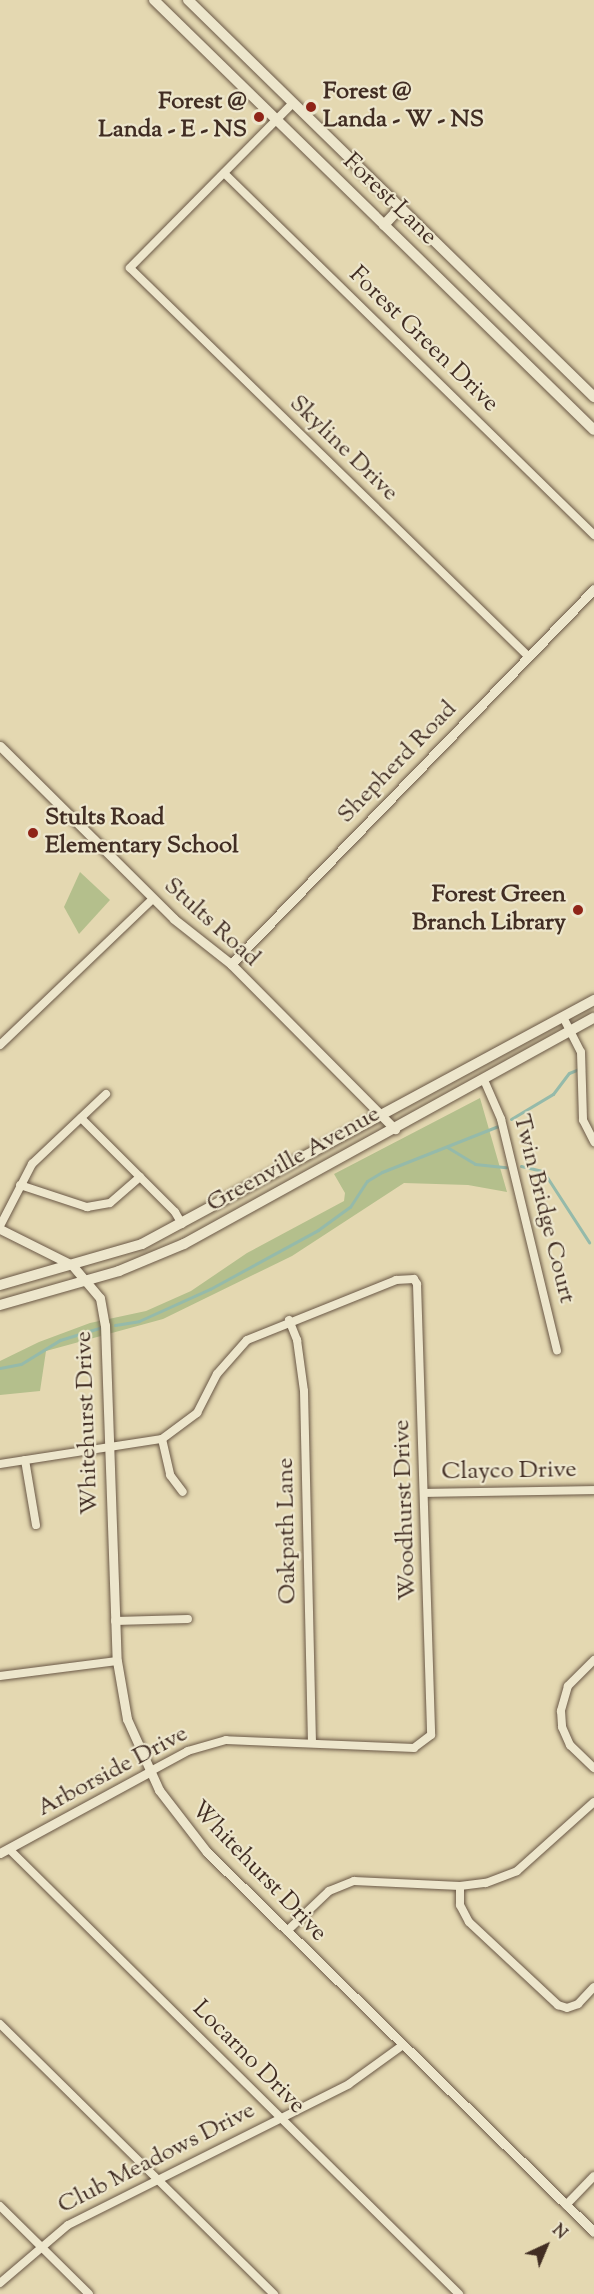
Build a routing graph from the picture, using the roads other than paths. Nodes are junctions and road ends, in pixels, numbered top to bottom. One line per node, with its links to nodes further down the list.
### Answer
1 (154, 0): 4 (main road, Forest Lane)
2 (188, 0): 3 (main road, Forest Lane)
3 (293, 103): 4 (street); 6 (main road, Forest Lane)
4 (276, 120): 5 (street); 7 (main road, Forest Lane)
5 (224, 173): 10 (street, Forest Green Drive); 12 (street, Skyline Drive)
6 (400, 208): 7 (main road); 8 (main road, Forest Lane)
7 (384, 225): 9 (main road, Forest Lane)
8 (594, 397)
9 (594, 430)
10 (594, 535)
11 (594, 589): 12 (street, Shepherd Road)
12 (529, 657): 15 (street, Shepherd Road)
13 (0, 746): 14 (street, Stults Road)
14 (153, 899): 15 (street, Stults Road); 20 (street)
15 (231, 964): 23 (street, Stults Road)
16 (594, 1000): 17 (main road, Greenville Avenue)
17 (562, 1017): 19 (street); 23 (main road, Greenville Avenue)
18 (594, 1018): 19 (main road, Greenville Avenue)
19 (569, 1031): 21 (main road, Greenville Avenue); 26 (street)
20 (0, 1045)
21 (484, 1080): 25 (main road, Greenville Avenue); 36 (street, Twin Bridge Court)
22 (106, 1094): 24 (street)
23 (381, 1116): 25 (street, Stults Road); 29 (main road, Greenville Avenue)
24 (81, 1118): 27 (street); 28 (street)
25 (395, 1129): 32 (main road, Greenville Avenue)
26 (594, 1142)
27 (140, 1177): 28 (street); 29 (street)
28 (20, 1185): 30 (street)
29 (182, 1224): 31 (main road, Greenville Avenue)
30 (0, 1227): 31 (street, Whitehurst Drive)
31 (72, 1265): 32 (street, Whitehurst Drive); 33 (main road, Greenville Avenue)
32 (89, 1280): 34 (main road, Greenville Avenue); 38 (street, Whitehurst Drive)
33 (0, 1285)
34 (0, 1305)
35 (289, 1320): 37 (street); 43 (street, Woodhurst Drive); 51 (street, Oakpath Lane)
36 (557, 1350)
37 (162, 1439): 38 (street); 42 (street)
38 (109, 1447): 39 (street); 46 (street, Whitehurst Drive)
39 (25, 1460): 40 (street); 44 (street)
40 (0, 1464)
41 (594, 1490): 43 (street, Clayco Drive)
42 (183, 1492)
43 (425, 1493): 50 (street, Woodhurst Drive)
44 (36, 1525)
45 (188, 1619): 46 (street)
46 (115, 1621): 48 (street, Whitehurst Drive)
47 (594, 1660): 52 (street)
48 (117, 1661): 49 (street); 53 (street, Whitehurst Drive)
49 (0, 1676)
50 (427, 1741): 51 (street, Arborside Drive)
51 (312, 1743): 53 (street, Arborside Drive)
52 (594, 1768)
53 (149, 1772): 55 (street, Arborside Drive); 57 (street, Whitehurst Drive)
54 (594, 1802): 56 (street)
55 (5, 1851): 61 (street, Locarno Drive)
56 (459, 1886): 57 (street); 58 (street)
57 (287, 1931): 60 (street, Whitehurst Drive)
58 (594, 1987)
59 (0, 2024): 63 (street)
60 (402, 2044): 61 (street, Club Meadows Drive); 64 (street, Whitehurst Drive)
61 (281, 2117): 63 (street, Club Meadows Drive); 71 (street, Locarno Drive)
62 (594, 2176): 64 (street)
63 (158, 2180): 67 (street, Club Meadows Drive); 70 (street)
64 (566, 2205): 66 (street, Whitehurst Drive)
65 (0, 2206): 67 (street)
66 (594, 2232)
67 (40, 2246): 68 (street, Club Meadows Drive); 69 (street)
68 (0, 2283)
69 (89, 2294)
70 (274, 2294)
71 (459, 2294)

